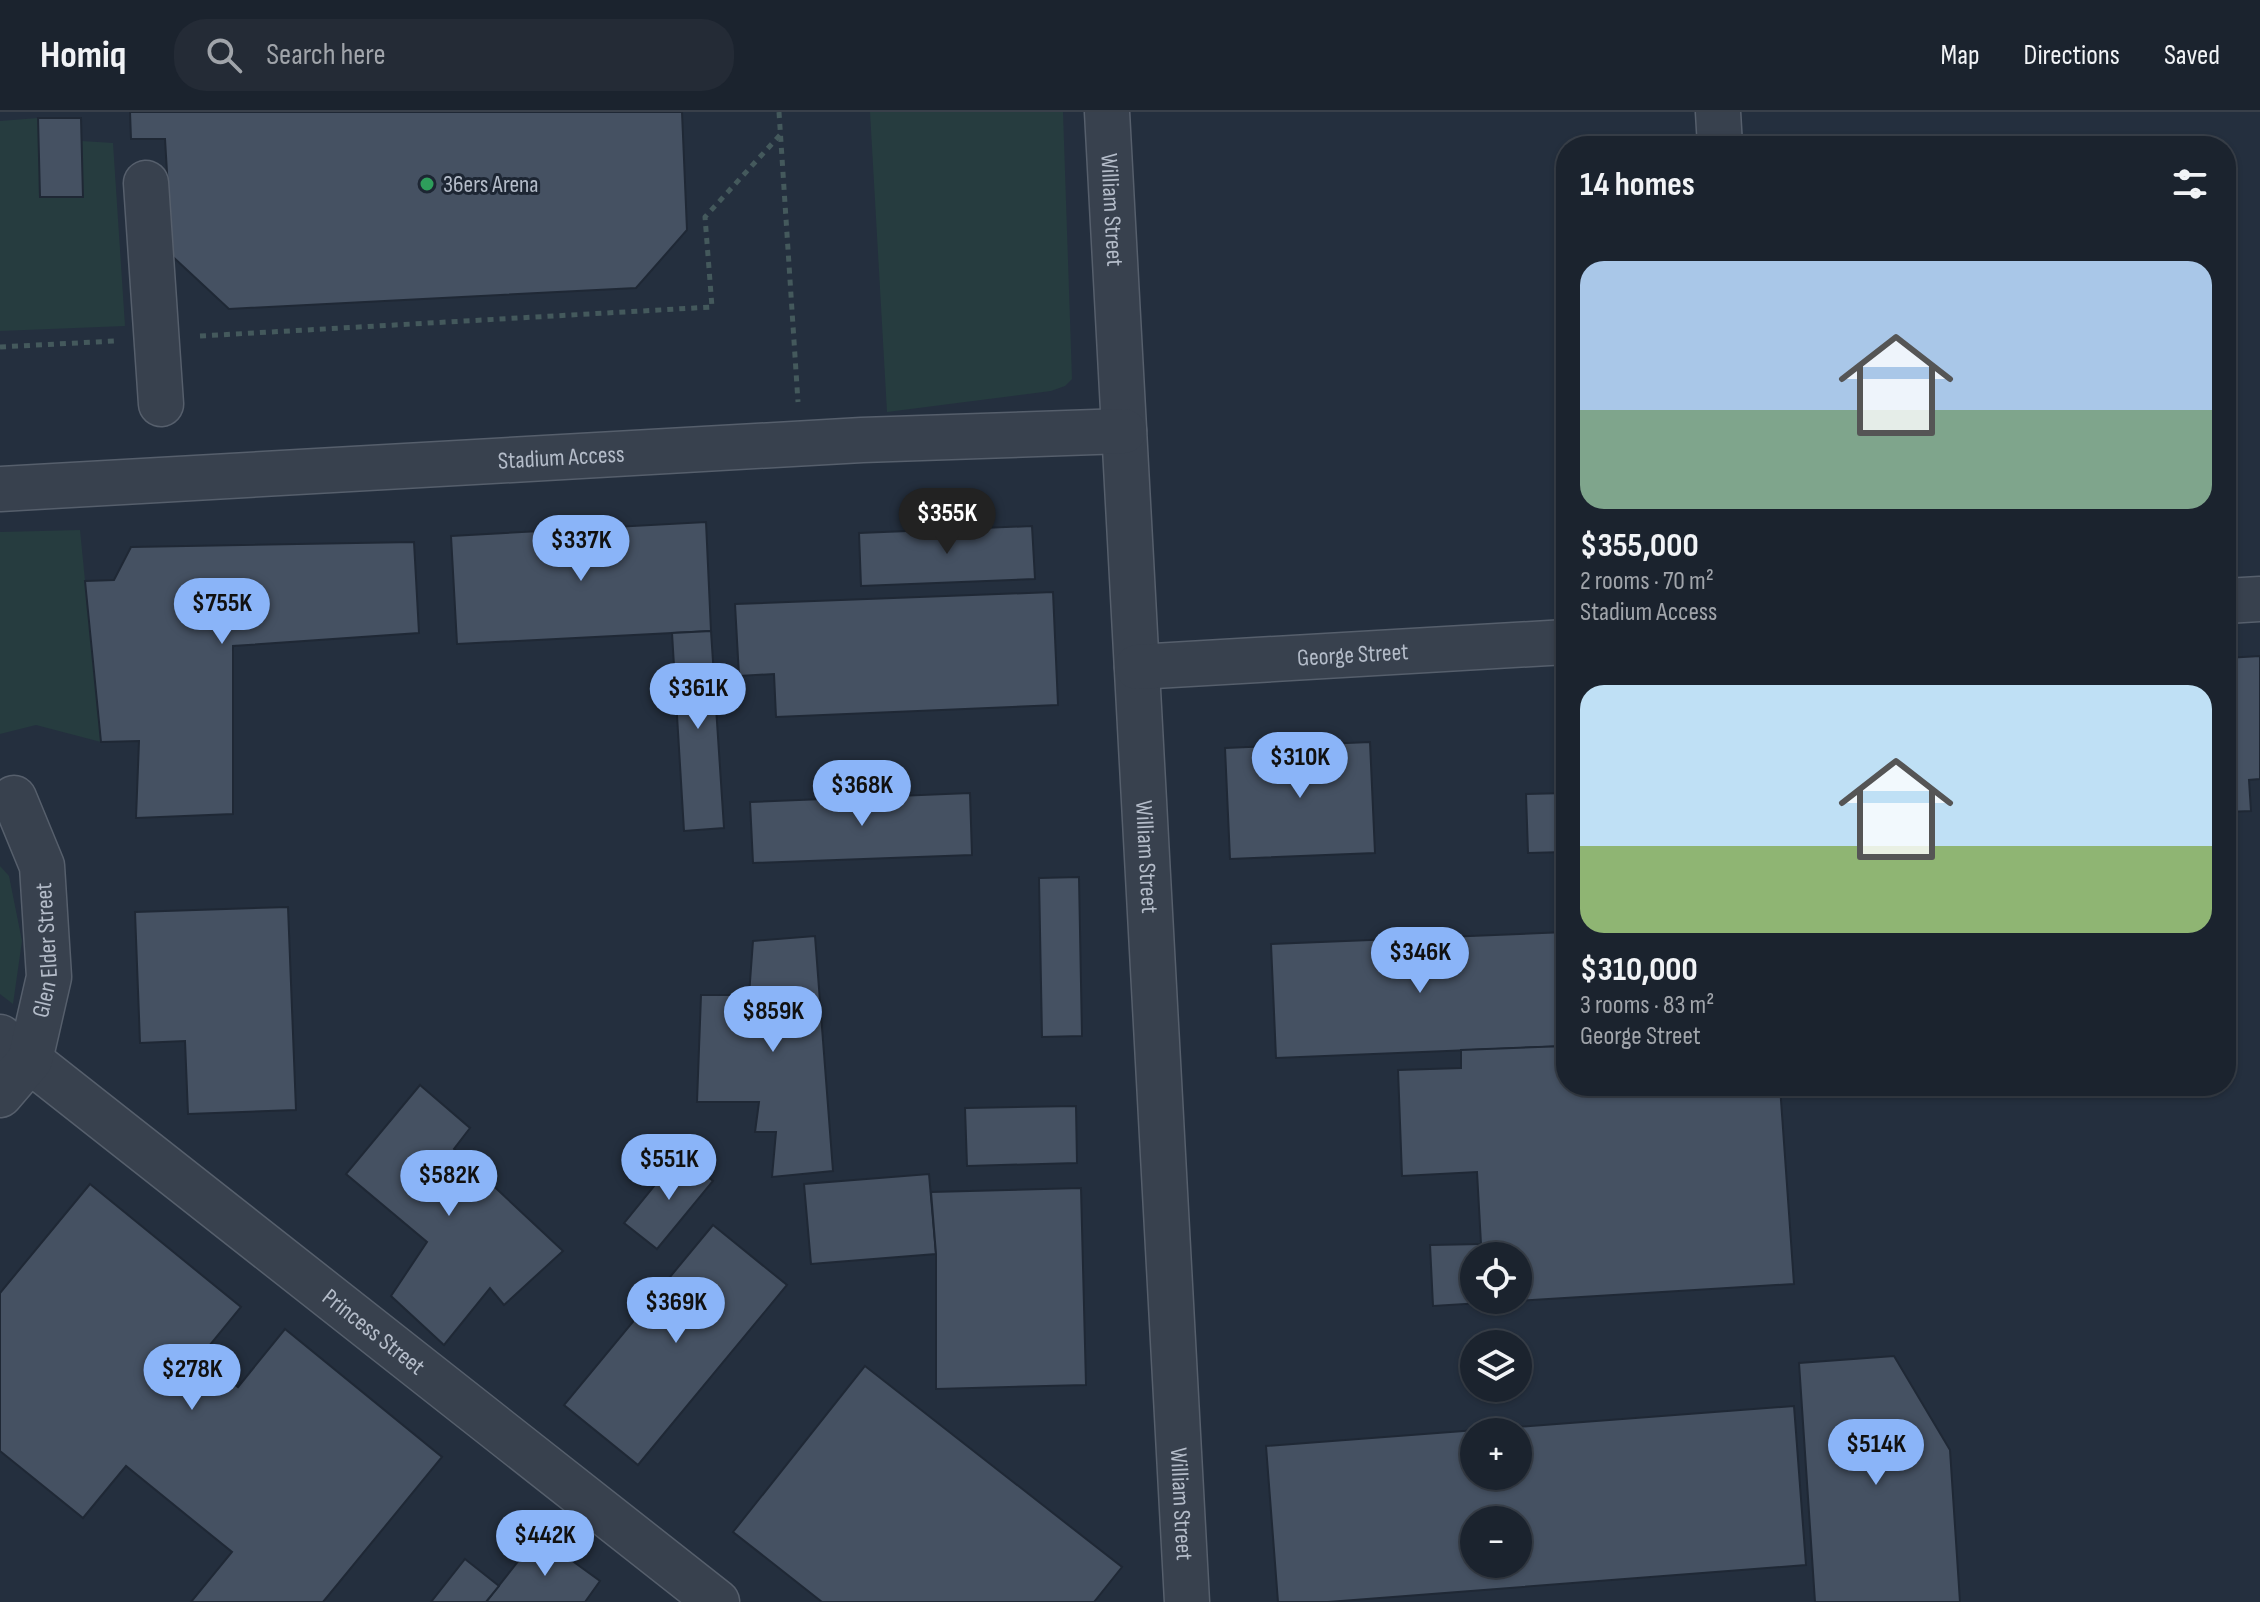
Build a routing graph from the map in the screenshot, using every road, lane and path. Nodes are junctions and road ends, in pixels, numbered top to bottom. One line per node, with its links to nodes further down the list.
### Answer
1 (779, 112): 4 (path)
2 (1107, 112): 10 (street, William Street)
3 (1718, 112): 5 (street)
4 (780, 135): 7 (path); 11 (path)
5 (1719, 136)
6 (146, 183): 7 (street)
7 (156, 338): 8 (path); 9 (street)
8 (0, 347)
9 (161, 404)
10 (1124, 431): 11 (street, Stadium Access); 16 (street, William Street)
11 (801, 444): 12 (street, Stadium Access)
12 (0, 489)
13 (2260, 599): 14 (street)
14 (2236, 600)
15 (1556, 643): 16 (street, George Street)
16 (1137, 667): 21 (street, William Street)
17 (14, 798): 18 (street, Glen Elder Street)
18 (15, 1048): 19 (street, Glen Elder Street); 20 (street, Princess Street)
19 (0, 1095)
20 (717, 1602)
21 (1187, 1602)

